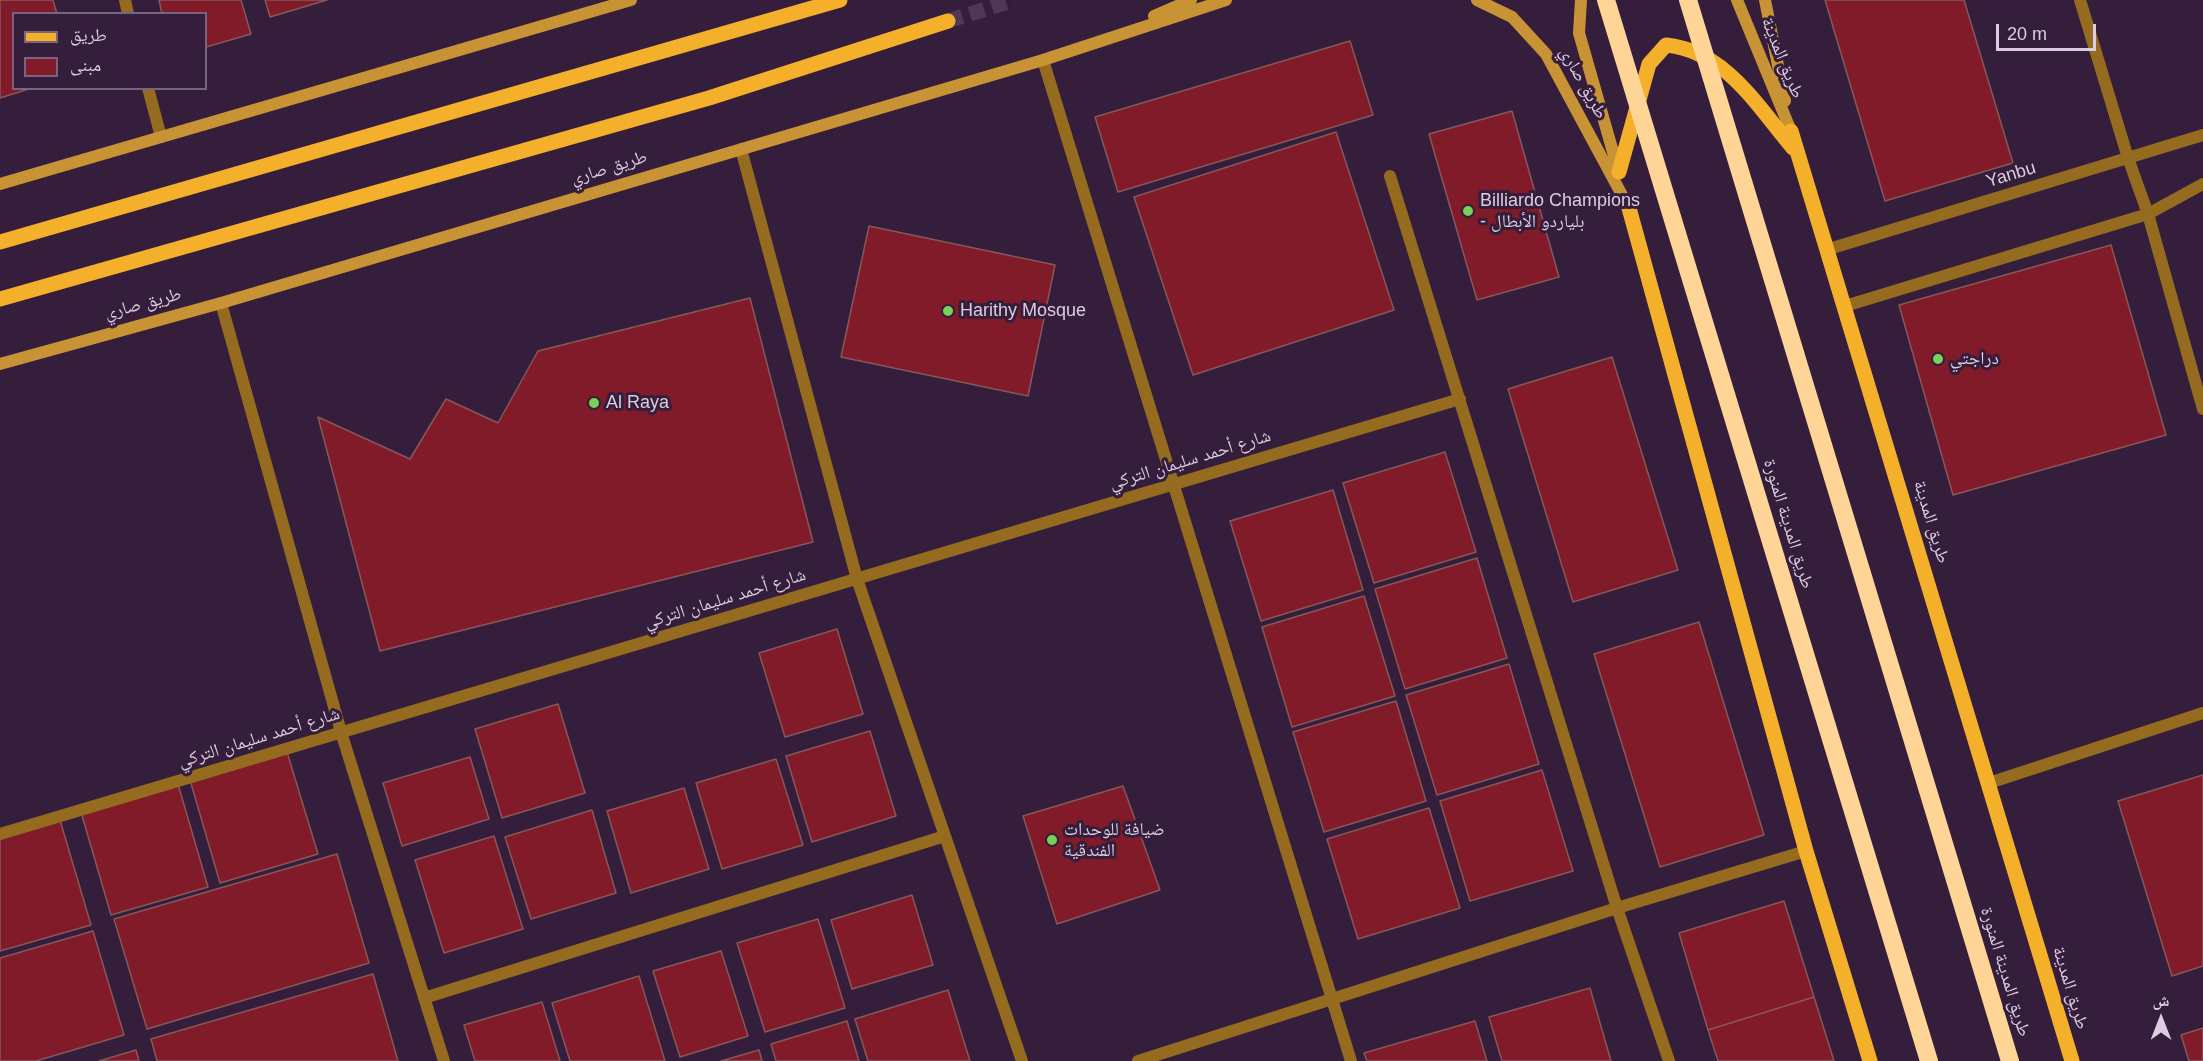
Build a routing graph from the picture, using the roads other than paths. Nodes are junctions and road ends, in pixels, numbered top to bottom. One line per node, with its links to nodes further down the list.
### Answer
1 (631, 0): 18 (main road)
2 (840, 0): 28 (main road)
3 (1191, 0): 13 (main road)
4 (1226, 0): 13 (main road, طريق صاري)
5 (1477, 0): 26 (main road, طريق صاري)
6 (1581, 0): 22 (main road)
7 (1606, 0): 53 (highway, طريق المدينة المنورة)
8 (1688, 0): 54 (highway, طريق المدينة المنورة)
9 (1737, 0): 16 (main road, طريق المدينة)
10 (1765, 0): 16 (main road)
11 (2080, 0): 21 (street)
12 (948, 21): 30 (main road)
13 (1090, 44): 14 (main road, طريق صاري)
14 (1043, 60): 19 (main road, طريق صاري); 36 (street)
15 (149, 90): 18 (street)
16 (1791, 131): 20 (main road, طريق المدينة)
17 (2203, 135): 21 (street, Yanbu)
18 (161, 137): 24 (main road)
19 (741, 149): 31 (main road, طريق صاري); 37 (street)
20 (1799, 155): 22 (main road); 29 (main road, طريق المدينة)
21 (2128, 158): 27 (street); 29 (street, Yanbu)
22 (1619, 172): 26 (main road)
23 (1390, 176): 34 (street)
24 (0, 184)
25 (2203, 184): 27 (street)
26 (1629, 208): 43 (main road)
27 (2148, 214): 32 (street); 35 (street)
28 (0, 242)
29 (1829, 249): 32 (main road, طريق المدينة)
30 (0, 299)
31 (221, 303): 33 (main road, طريق صاري); 39 (street)
32 (1845, 306): 40 (main road, طريق المدينة)
33 (0, 364)
34 (1460, 399): 36 (street, شارع أحمد سليمان التركي); 44 (street)
35 (2203, 409)
36 (1173, 483): 37 (street, شارع أحمد سليمان التركي); 46 (street)
37 (857, 579): 39 (street, شارع أحمد سليمان التركي); 42 (street)
38 (2203, 713): 40 (street)
39 (341, 732): 41 (street, شارع أحمد سليمان التركي); 45 (street)
40 (1989, 783): 55 (main road, طريق المدينة)
41 (0, 834)
42 (945, 836): 45 (street); 48 (street)
43 (1806, 851): 44 (street); 52 (main road)
44 (1617, 908): 46 (street); 51 (street)
45 (424, 998): 47 (street)
46 (1332, 1000): 49 (street); 50 (street)
47 (444, 1061)
48 (1022, 1061)
49 (1138, 1061)
50 (1351, 1061)
51 (1669, 1061)
52 (1870, 1061)
53 (1929, 1061)
54 (2010, 1061)
55 (2072, 1061)

